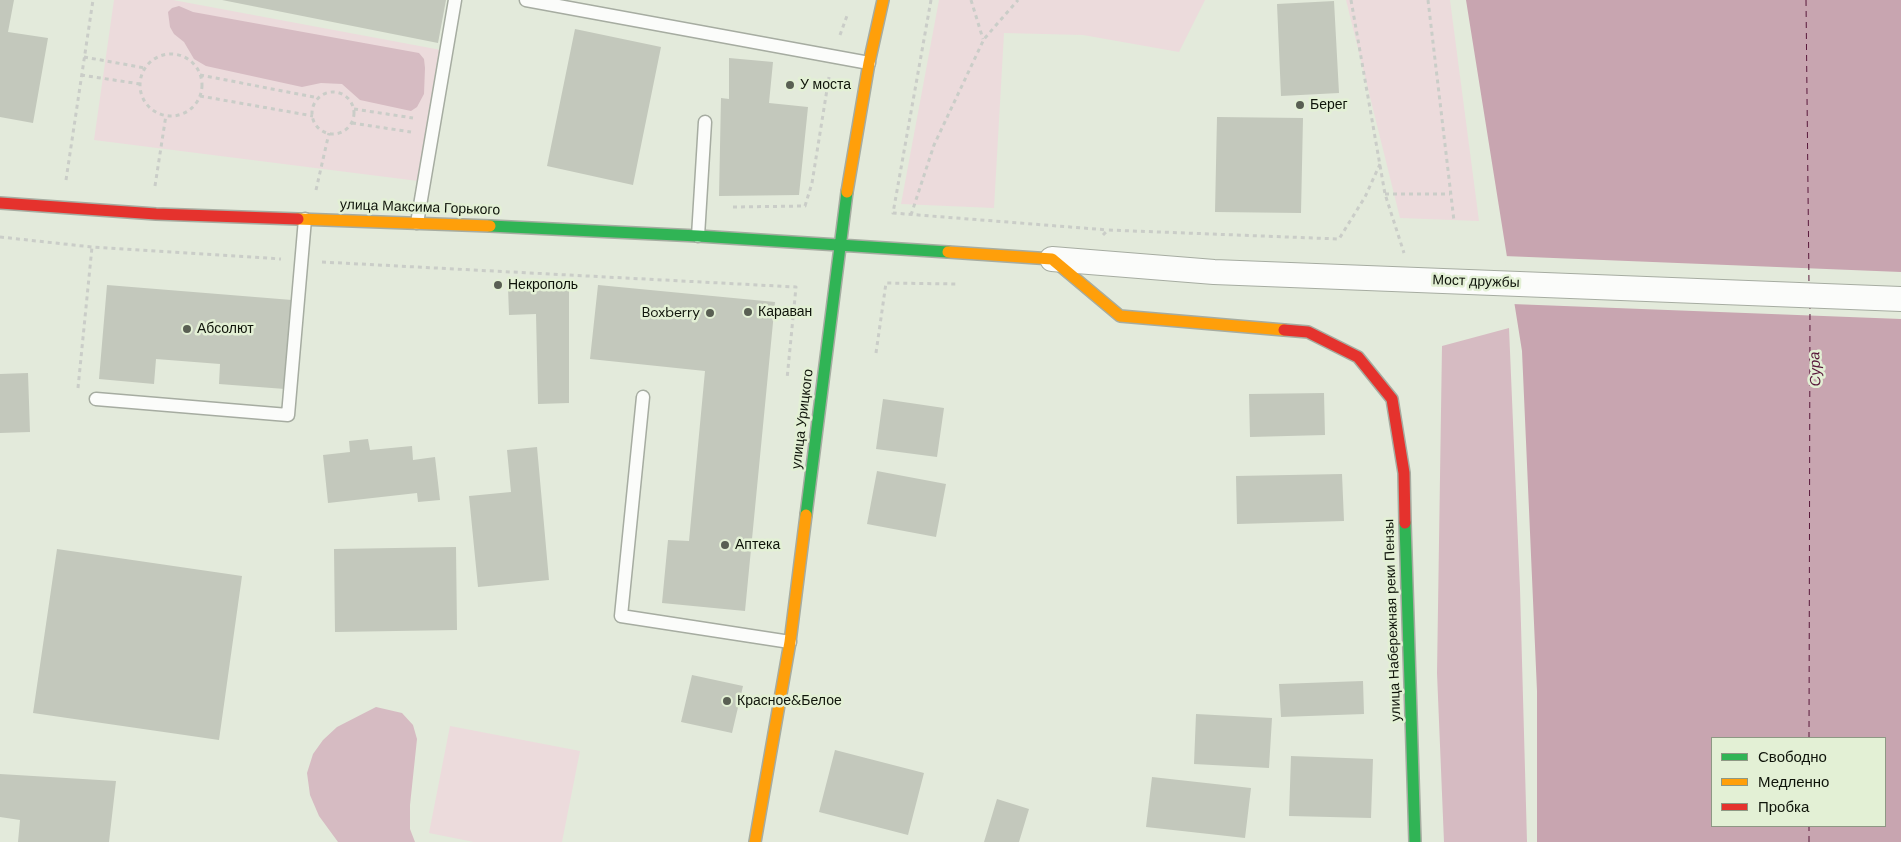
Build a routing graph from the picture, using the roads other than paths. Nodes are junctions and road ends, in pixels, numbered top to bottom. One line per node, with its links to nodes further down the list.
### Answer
1 (455, 0): 8 (lane)
2 (526, 0): 4 (lane)
3 (883, 0): 4 (main road, улица Урицкого)
4 (869, 63): 10 (main road, улица Урицкого)
5 (705, 122): 9 (lane)
6 (0, 206): 7 (main road, улица Максима Горького)
7 (305, 219): 8 (main road, улица Максима Горького); 14 (lane)
8 (417, 223): 9 (main road, улица Максима Горького)
9 (698, 236): 10 (main road, улица Максима Горького)
10 (839, 245): 11 (main road, улица Максима Горького); 15 (main road, улица Урицкого)
11 (1052, 258): 12 (street, Мост дружбы); 17 (main road, улица Набережная реки Пензы)
12 (1901, 299)
13 (643, 397): 15 (lane)
14 (96, 399)
15 (790, 642): 16 (main road, улица Урицкого)
16 (755, 842)
17 (1415, 842)

